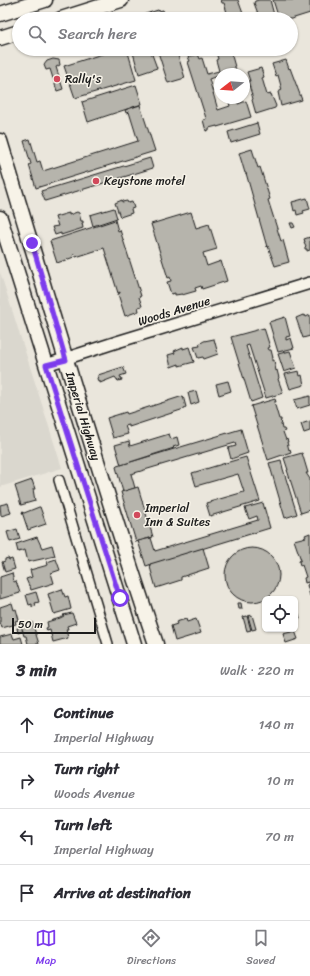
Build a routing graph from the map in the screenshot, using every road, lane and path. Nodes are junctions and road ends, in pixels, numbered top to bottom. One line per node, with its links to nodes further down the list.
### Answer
1 (45, 0): 4 (main road)
2 (121, 0): 3 (main road)
3 (83, 12)
4 (0, 14)
5 (12, 34): 6 (main road)
6 (0, 38)
7 (0, 141): 10 (main road, Imperial Highway)
8 (0, 218): 11 (main road, Imperial Highway)
9 (310, 283): 10 (street, Woods Avenue)
10 (66, 360): 11 (street, Woods Avenue); 15 (main road, Imperial Highway)
11 (46, 365): 14 (main road, Imperial Highway)
12 (59, 480): 13 (street)
13 (108, 644)
14 (134, 644)
15 (156, 644)

